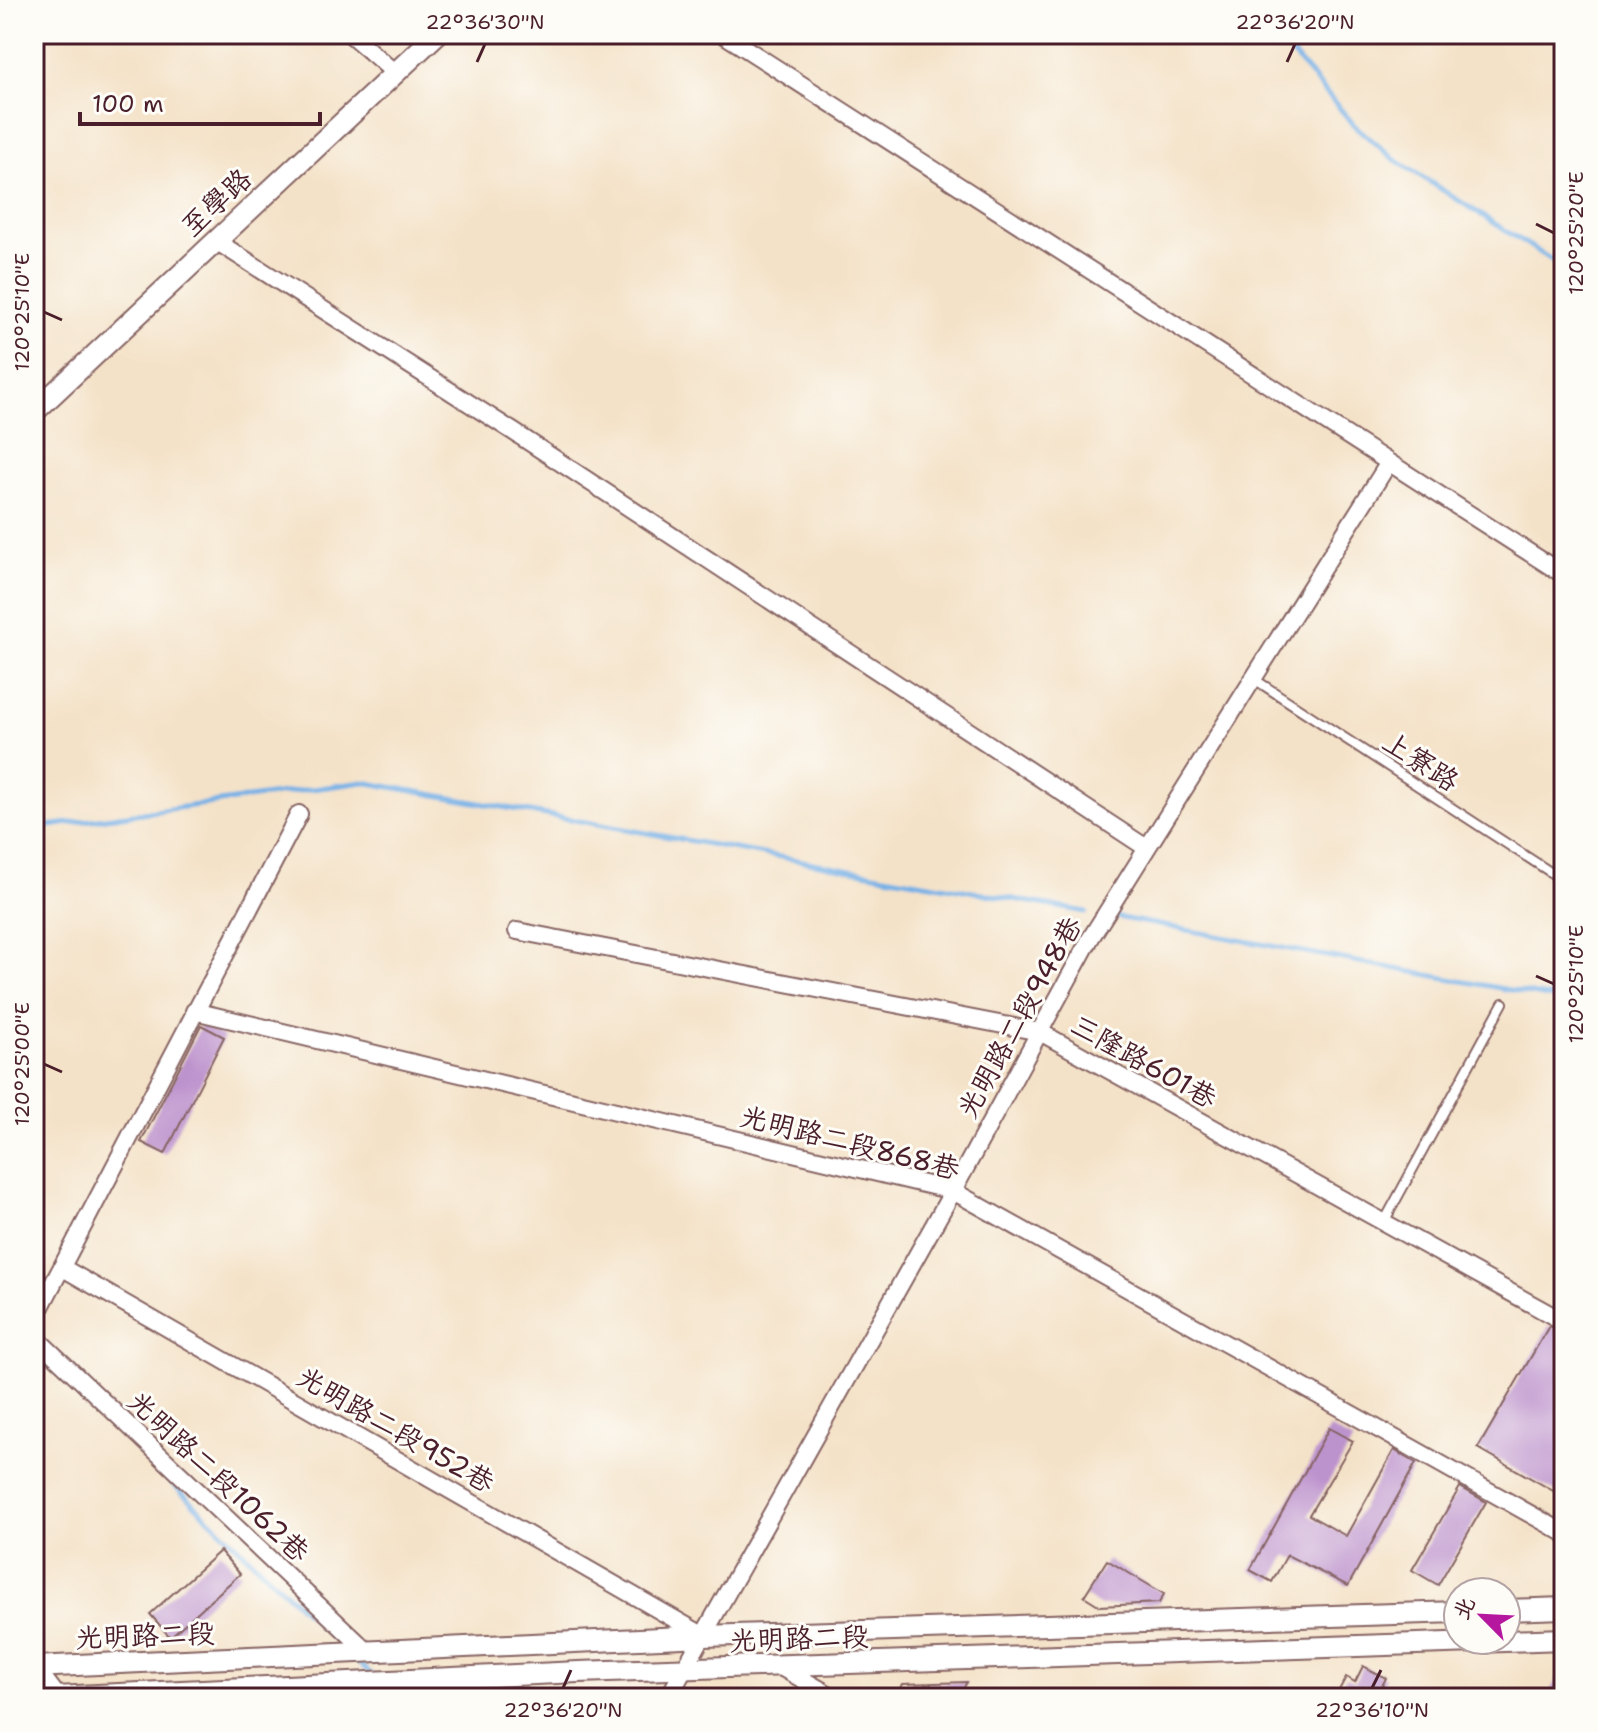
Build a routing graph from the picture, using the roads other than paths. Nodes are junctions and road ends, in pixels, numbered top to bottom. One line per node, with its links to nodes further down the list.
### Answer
1 (350, 34): 4 (street)
2 (437, 34): 4 (street, 至學路)
3 (723, 34): 7 (street)
4 (395, 73): 5 (street, 至學路)
5 (216, 241): 6 (street, 至學路); 11 (street)
6 (35, 408)
7 (1388, 464): 8 (street); 9 (street, 光明路二段948巷)
8 (1564, 575)
9 (1254, 679): 11 (street, 光明路二段948巷); 12 (lane, 上寮路)
10 (299, 814): 15 (street)
11 (1145, 847): 16 (street, 光明路二段948巷)
12 (1564, 881)
13 (517, 931): 16 (street, 三隆路601巷)
14 (1503, 1003): 18 (lane)
15 (194, 1011): 17 (street, 光明路二段868巷); 19 (street)
16 (1040, 1032): 17 (street, 光明路二段948巷); 18 (street, 三隆路601巷)
17 (953, 1191): 23 (street, 光明路二段868巷); 28 (street, 光明路二段948巷)
18 (1383, 1223): 21 (street, 三隆路601巷)
19 (63, 1268): 20 (street); 28 (street, 光明路二段952巷)
20 (34, 1320)
21 (1564, 1322)
22 (34, 1336): 29 (street, 光明路二段1062巷)
23 (1564, 1533)
24 (1564, 1608): 25 (street)
25 (1522, 1609)
26 (1442, 1613): 28 (street, 光明路二段)
27 (1564, 1639): 30 (street, 光明路二段)
28 (700, 1643): 29 (street, 光明路二段); 31 (street, 光明路二段948巷)
29 (369, 1653): 33 (street, 光明路二段)
30 (779, 1666): 31 (street, 光明路二段); 36 (street)
31 (683, 1670): 32 (street, 光明路二段); 35 (street, 光明路二段948巷)
32 (392, 1679): 33 (street, 光明路二段); 34 (street)
33 (43, 1682)
34 (412, 1698)
35 (668, 1698)
36 (835, 1698)

